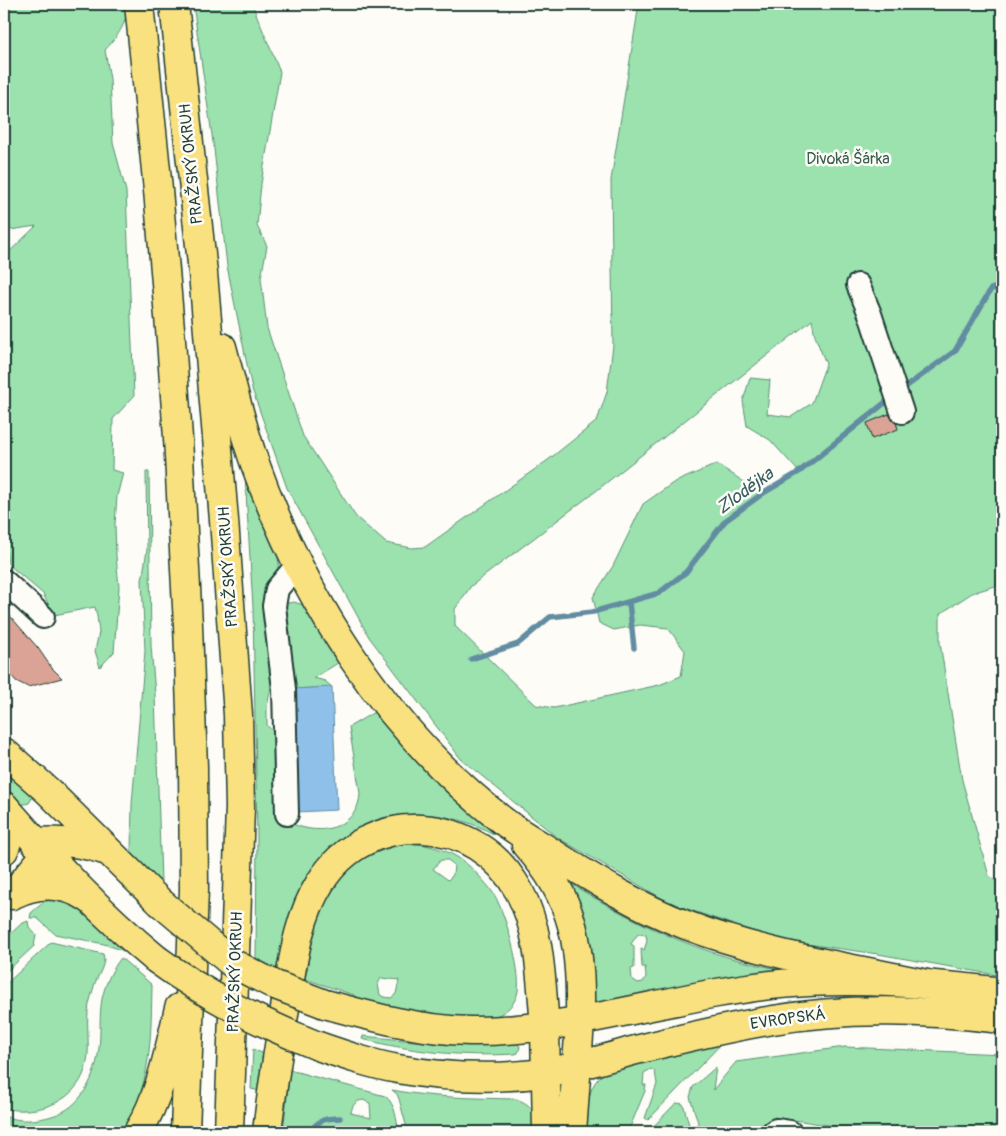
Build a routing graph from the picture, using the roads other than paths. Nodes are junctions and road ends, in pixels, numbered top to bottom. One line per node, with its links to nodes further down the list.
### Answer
1 (139, 4): 20 (main road)
2 (174, 4): 3 (main road, PRAŽSKÝ OKRUH)
3 (203, 273): 6 (main road); 30 (main road, PRAŽSKÝ OKRUH)
4 (858, 285): 5 (street)
5 (900, 408)
6 (298, 564): 12 (street); 13 (main road)
7 (4, 581): 8 (street)
8 (43, 617)
9 (4, 752): 10 (main road, EVROPSKÁ)
10 (48, 791): 15 (main road); 16 (main road, EVROPSKÁ)
11 (4, 807): 14 (main road); 15 (main road, EVROPSKÁ)
12 (287, 814)
13 (505, 822): 21 (main road); 24 (main road)
14 (4, 850)
15 (49, 852): 16 (main road); 17 (main road); 18 (main road); 19 (main road, EVROPSKÁ)
16 (108, 852): 25 (main road, EVROPSKÁ, bridge)
17 (4, 857)
18 (9, 898): 19 (main road)
19 (90, 899): 27 (main road, EVROPSKÁ, bridge)
20 (193, 930): 28 (main road); 29 (main road)
21 (931, 985): 22 (main road, EVROPSKÁ); 24 (main road, EVROPSKÁ)
22 (1002, 992)
23 (1002, 1019): 26 (main road, EVROPSKÁ)
24 (580, 1022): 25 (main road, EVROPSKÁ); 26 (main road)
25 (545, 1027): 27 (main road); 31 (main road)
26 (577, 1066): 27 (main road, EVROPSKÁ); 33 (main road)
27 (546, 1072): 32 (main road)
28 (138, 1132)
29 (185, 1132)
30 (229, 1132)
31 (267, 1132)
32 (547, 1132)
33 (572, 1132)
34 (773, 1132): 35 (street)
35 (790, 1132)

